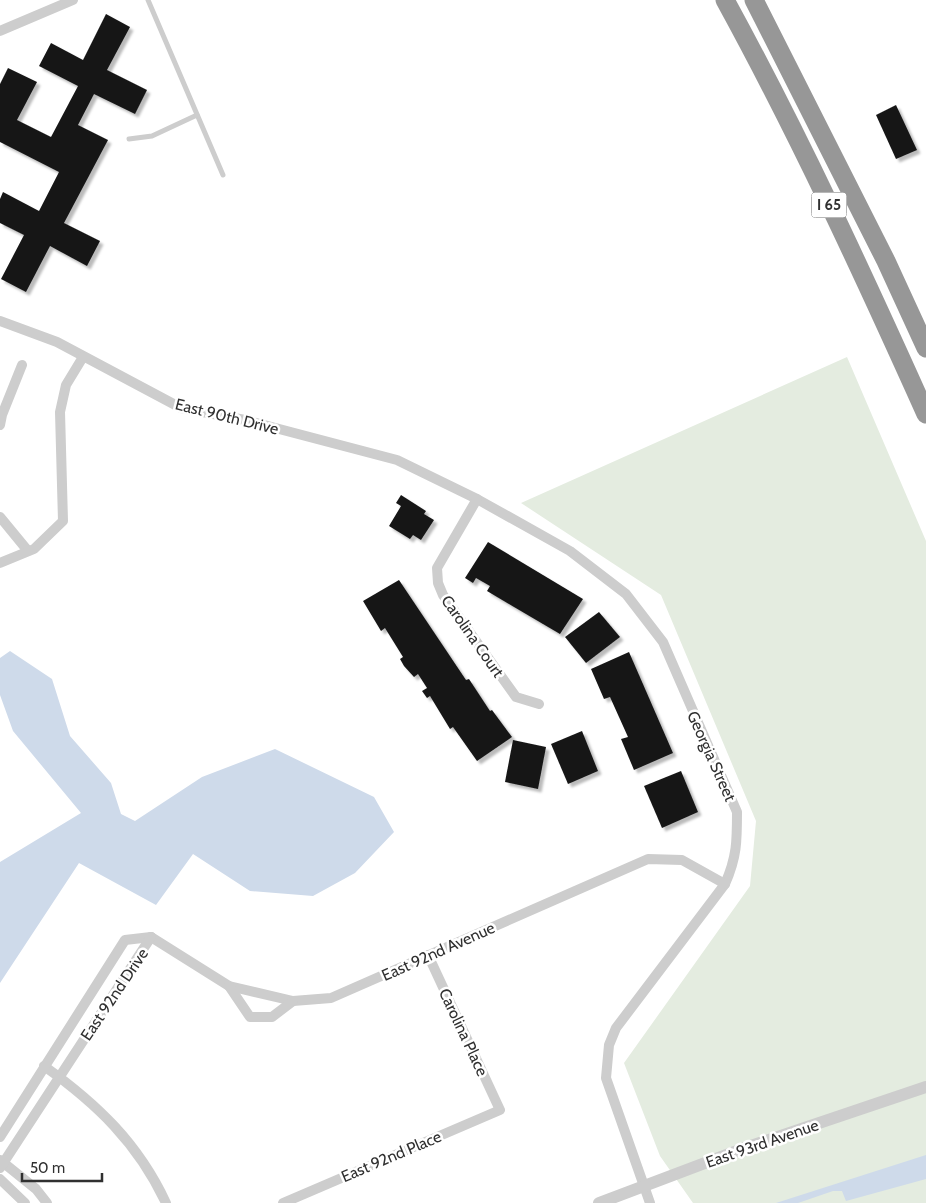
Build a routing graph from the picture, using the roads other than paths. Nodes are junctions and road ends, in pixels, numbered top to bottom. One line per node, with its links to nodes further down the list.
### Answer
1 (73, 0): 5 (street)
2 (148, 0): 6 (lane)
3 (725, 0): 13 (highway, I 65)
4 (754, 0): 10 (highway, I 65)
5 (0, 31)
6 (197, 116): 7 (lane); 8 (lane)
7 (129, 139)
8 (222, 175)
9 (0, 321): 11 (street, East 90th Drive)
10 (926, 348)
11 (83, 357): 15 (street, East 90th Drive); 18 (street)
12 (22, 365): 14 (street)
13 (926, 414)
14 (0, 425)
15 (434, 478): 16 (street, Georgia Street)
16 (477, 499): 20 (street, Carolina Court); 21 (street, Georgia Street)
17 (0, 517): 18 (street)
18 (28, 551): 19 (street)
19 (0, 564)
20 (539, 704)
21 (725, 884): 23 (street, East 92nd Avenue); 33 (street, Georgia Street)
22 (152, 937): 24 (street, East 92nd Avenue); 26 (street, East 92nd Drive); 27 (street, East 92nd Drive)
23 (428, 955): 25 (street, East 92nd Avenue); 29 (street, Carolina Place)
24 (229, 986): 25 (street, East 92nd Avenue); 25 (street)
25 (293, 1001)
26 (44, 1066): 27 (street); 30 (street, East 92nd Drive)
27 (59, 1076): 31 (street, East 92nd Drive); 36 (street)
28 (926, 1087): 33 (street, East 93rd Avenue)
29 (500, 1110): 37 (street, East 92nd Place)
30 (0, 1137)
31 (1, 1163): 35 (street)
32 (0, 1178): 34 (street)
33 (643, 1185): 38 (street, East 93rd Avenue); 39 (street, Georgia Street)
34 (25, 1203)
35 (47, 1203)
36 (166, 1203)
37 (283, 1203)
38 (599, 1203)
39 (650, 1203)

